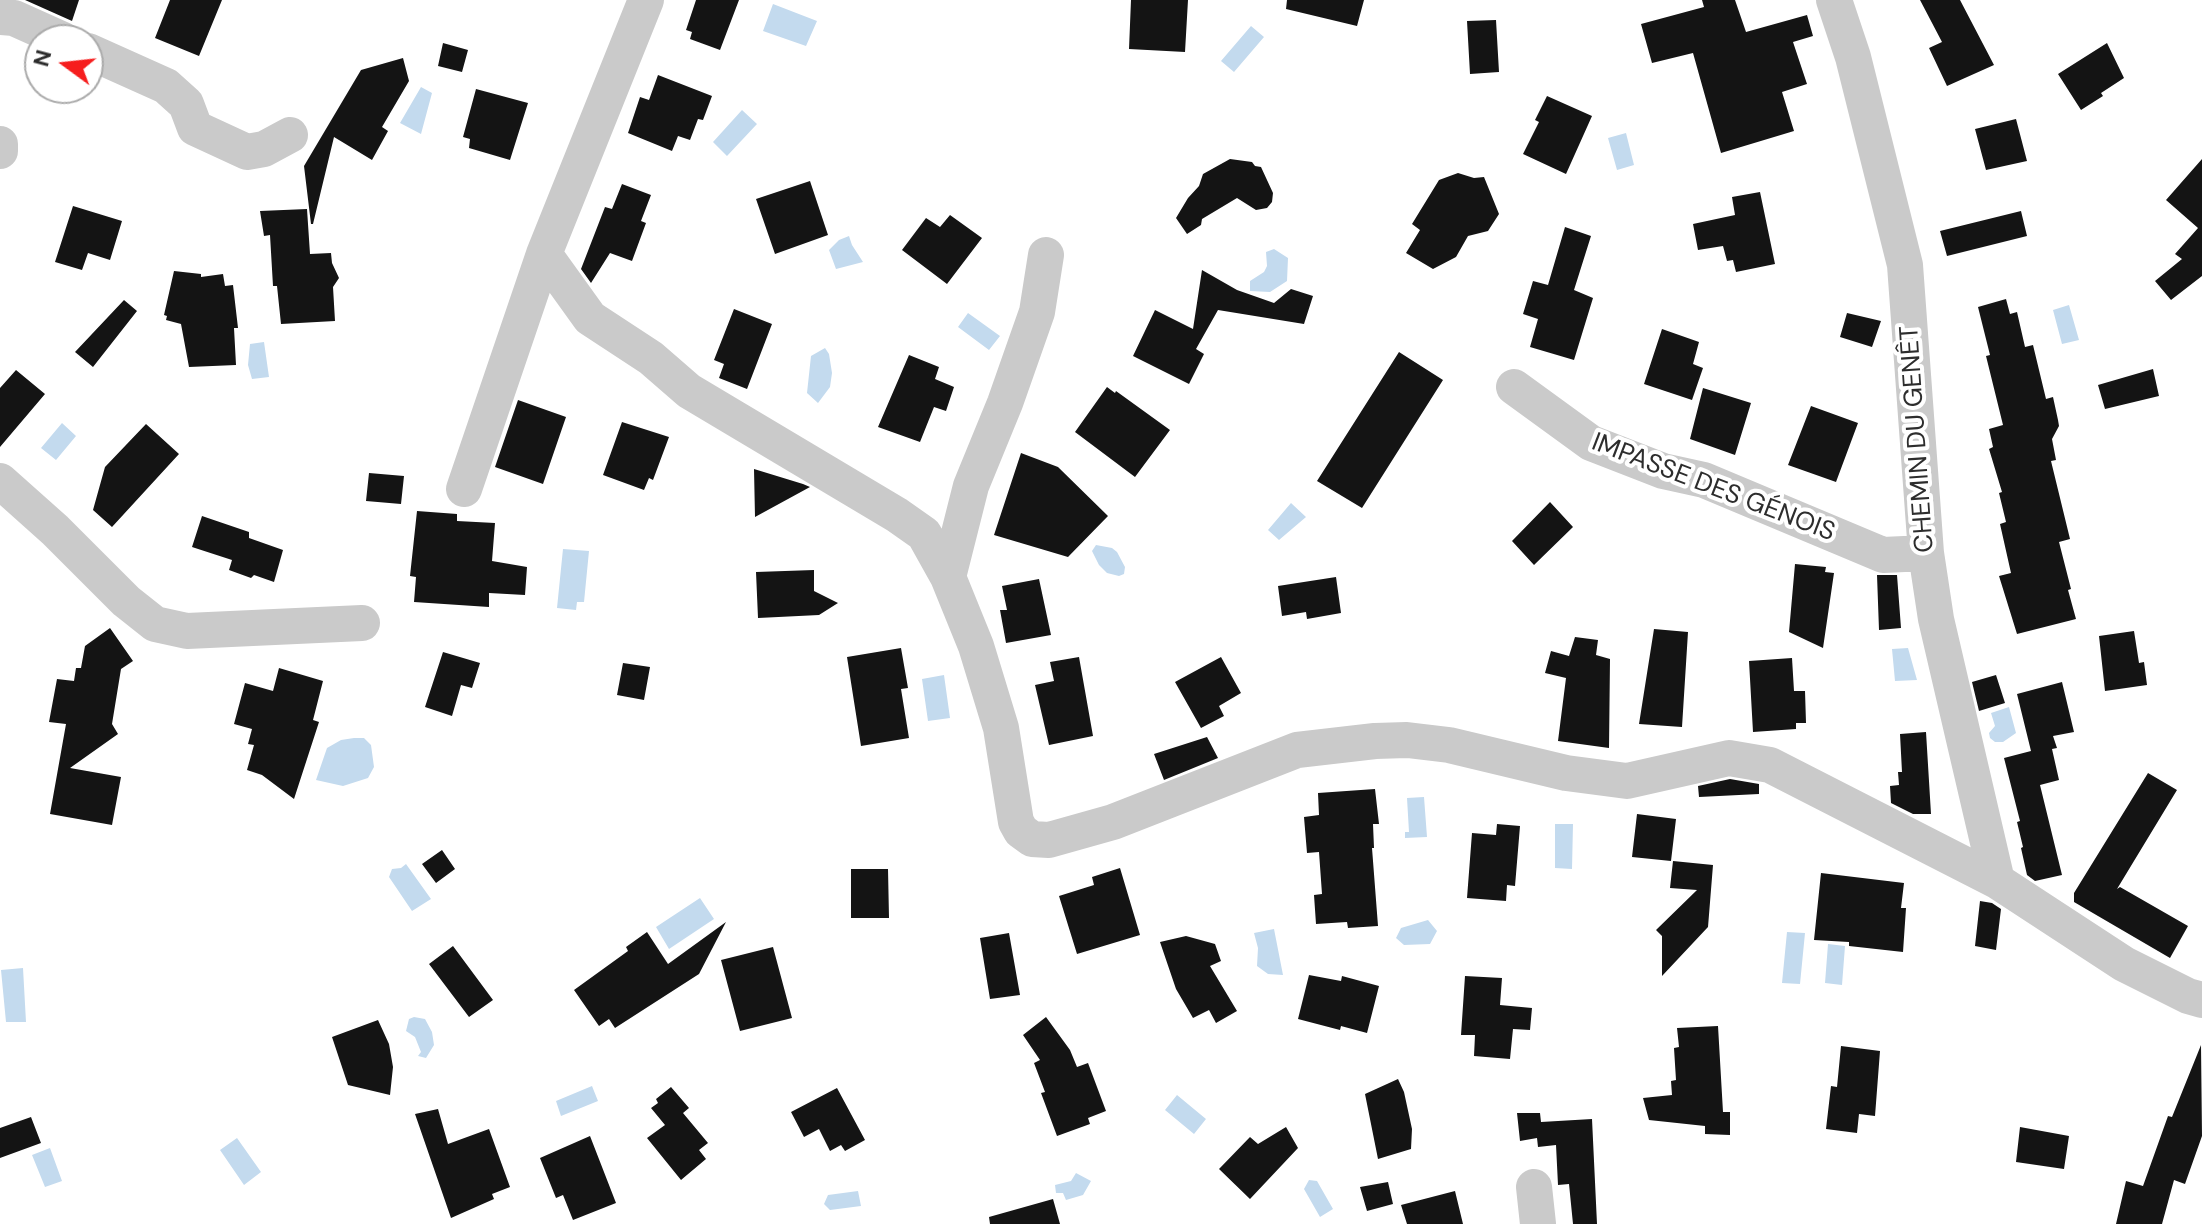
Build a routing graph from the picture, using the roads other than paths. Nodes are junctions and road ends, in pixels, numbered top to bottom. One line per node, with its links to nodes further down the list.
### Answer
1 (646, 0): 9 (street)
2 (1834, 0): 14 (street, CHEMIN DU GENÊT)
3 (0, 17): 4 (street)
4 (27, 24)
5 (104, 58): 6 (street)
6 (290, 135)
7 (0, 144): 8 (street)
8 (0, 151)
9 (544, 254): 13 (street); 15 (street)
10 (1046, 255): 15 (street)
11 (1514, 387): 14 (street, IMPASSE DES GÉNOIS)
12 (0, 481): 16 (street)
13 (464, 489)
14 (1926, 553): 17 (street, CHEMIN DU GENÊT)
15 (948, 577): 17 (street)
16 (362, 623)
17 (1997, 881): 18 (street)
18 (2202, 1000)
19 (1534, 1187): 20 (street)
20 (1538, 1224)

